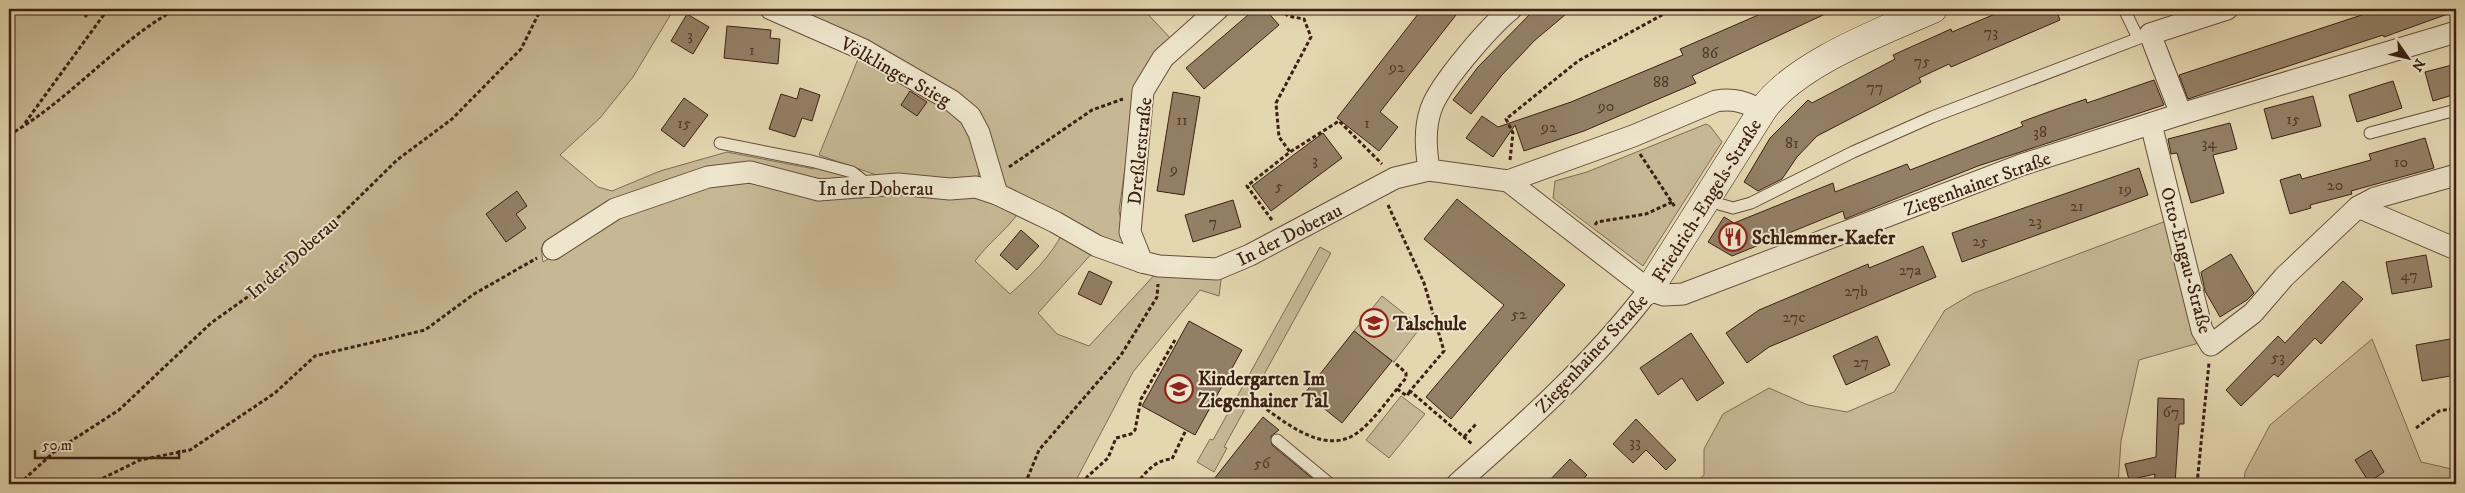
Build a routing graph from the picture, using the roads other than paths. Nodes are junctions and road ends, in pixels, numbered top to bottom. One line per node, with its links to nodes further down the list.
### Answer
1 (771, 9): 19 (street, Völklinger Stieg)
2 (1218, 9): 24 (street, Dreßlerstraße)
3 (1511, 9): 15 (street)
4 (1933, 9): 10 (street, Friedrich-Engels-Straße)
5 (2124, 9): 8 (lane)
6 (2227, 9): 8 (street)
7 (2456, 32): 11 (street, Ziegenhainer Straße)
8 (2144, 36): 11 (street); 20 (lane)
9 (2456, 110): 13 (lane)
10 (1762, 111): 17 (street, Friedrich-Engels-Straße); 20 (street, Friedrich-Engels-Straße)
11 (2182, 114): 12 (street, Ziegenhainer Straße)
12 (2151, 124): 21 (street, Otto-Engau-Straße); 25 (street, Ziegenhainer Straße)
13 (2370, 133)
14 (720, 143): 18 (lane)
15 (1429, 170): 17 (street, Friedrich-Engels-Straße); 24 (street, In der Doberau)
16 (2456, 175): 21 (street, Otto-Engau-Straße)
17 (1508, 181): 25 (street, Friedrich-Engels-Straße)
18 (869, 185): 19 (street, In der Doberau); 22 (street, In der Doberau)
19 (995, 186): 24 (street, In der Doberau)
20 (1705, 200): 25 (street, Friedrich-Engels-Straße)
21 (2358, 207): 23 (street)
22 (553, 249)
23 (2456, 249)
24 (1151, 264)
25 (1649, 290): 28 (street, Ziegenhainer Straße)
26 (1277, 440): 27 (lane)
27 (1330, 484)
28 (1458, 484)

